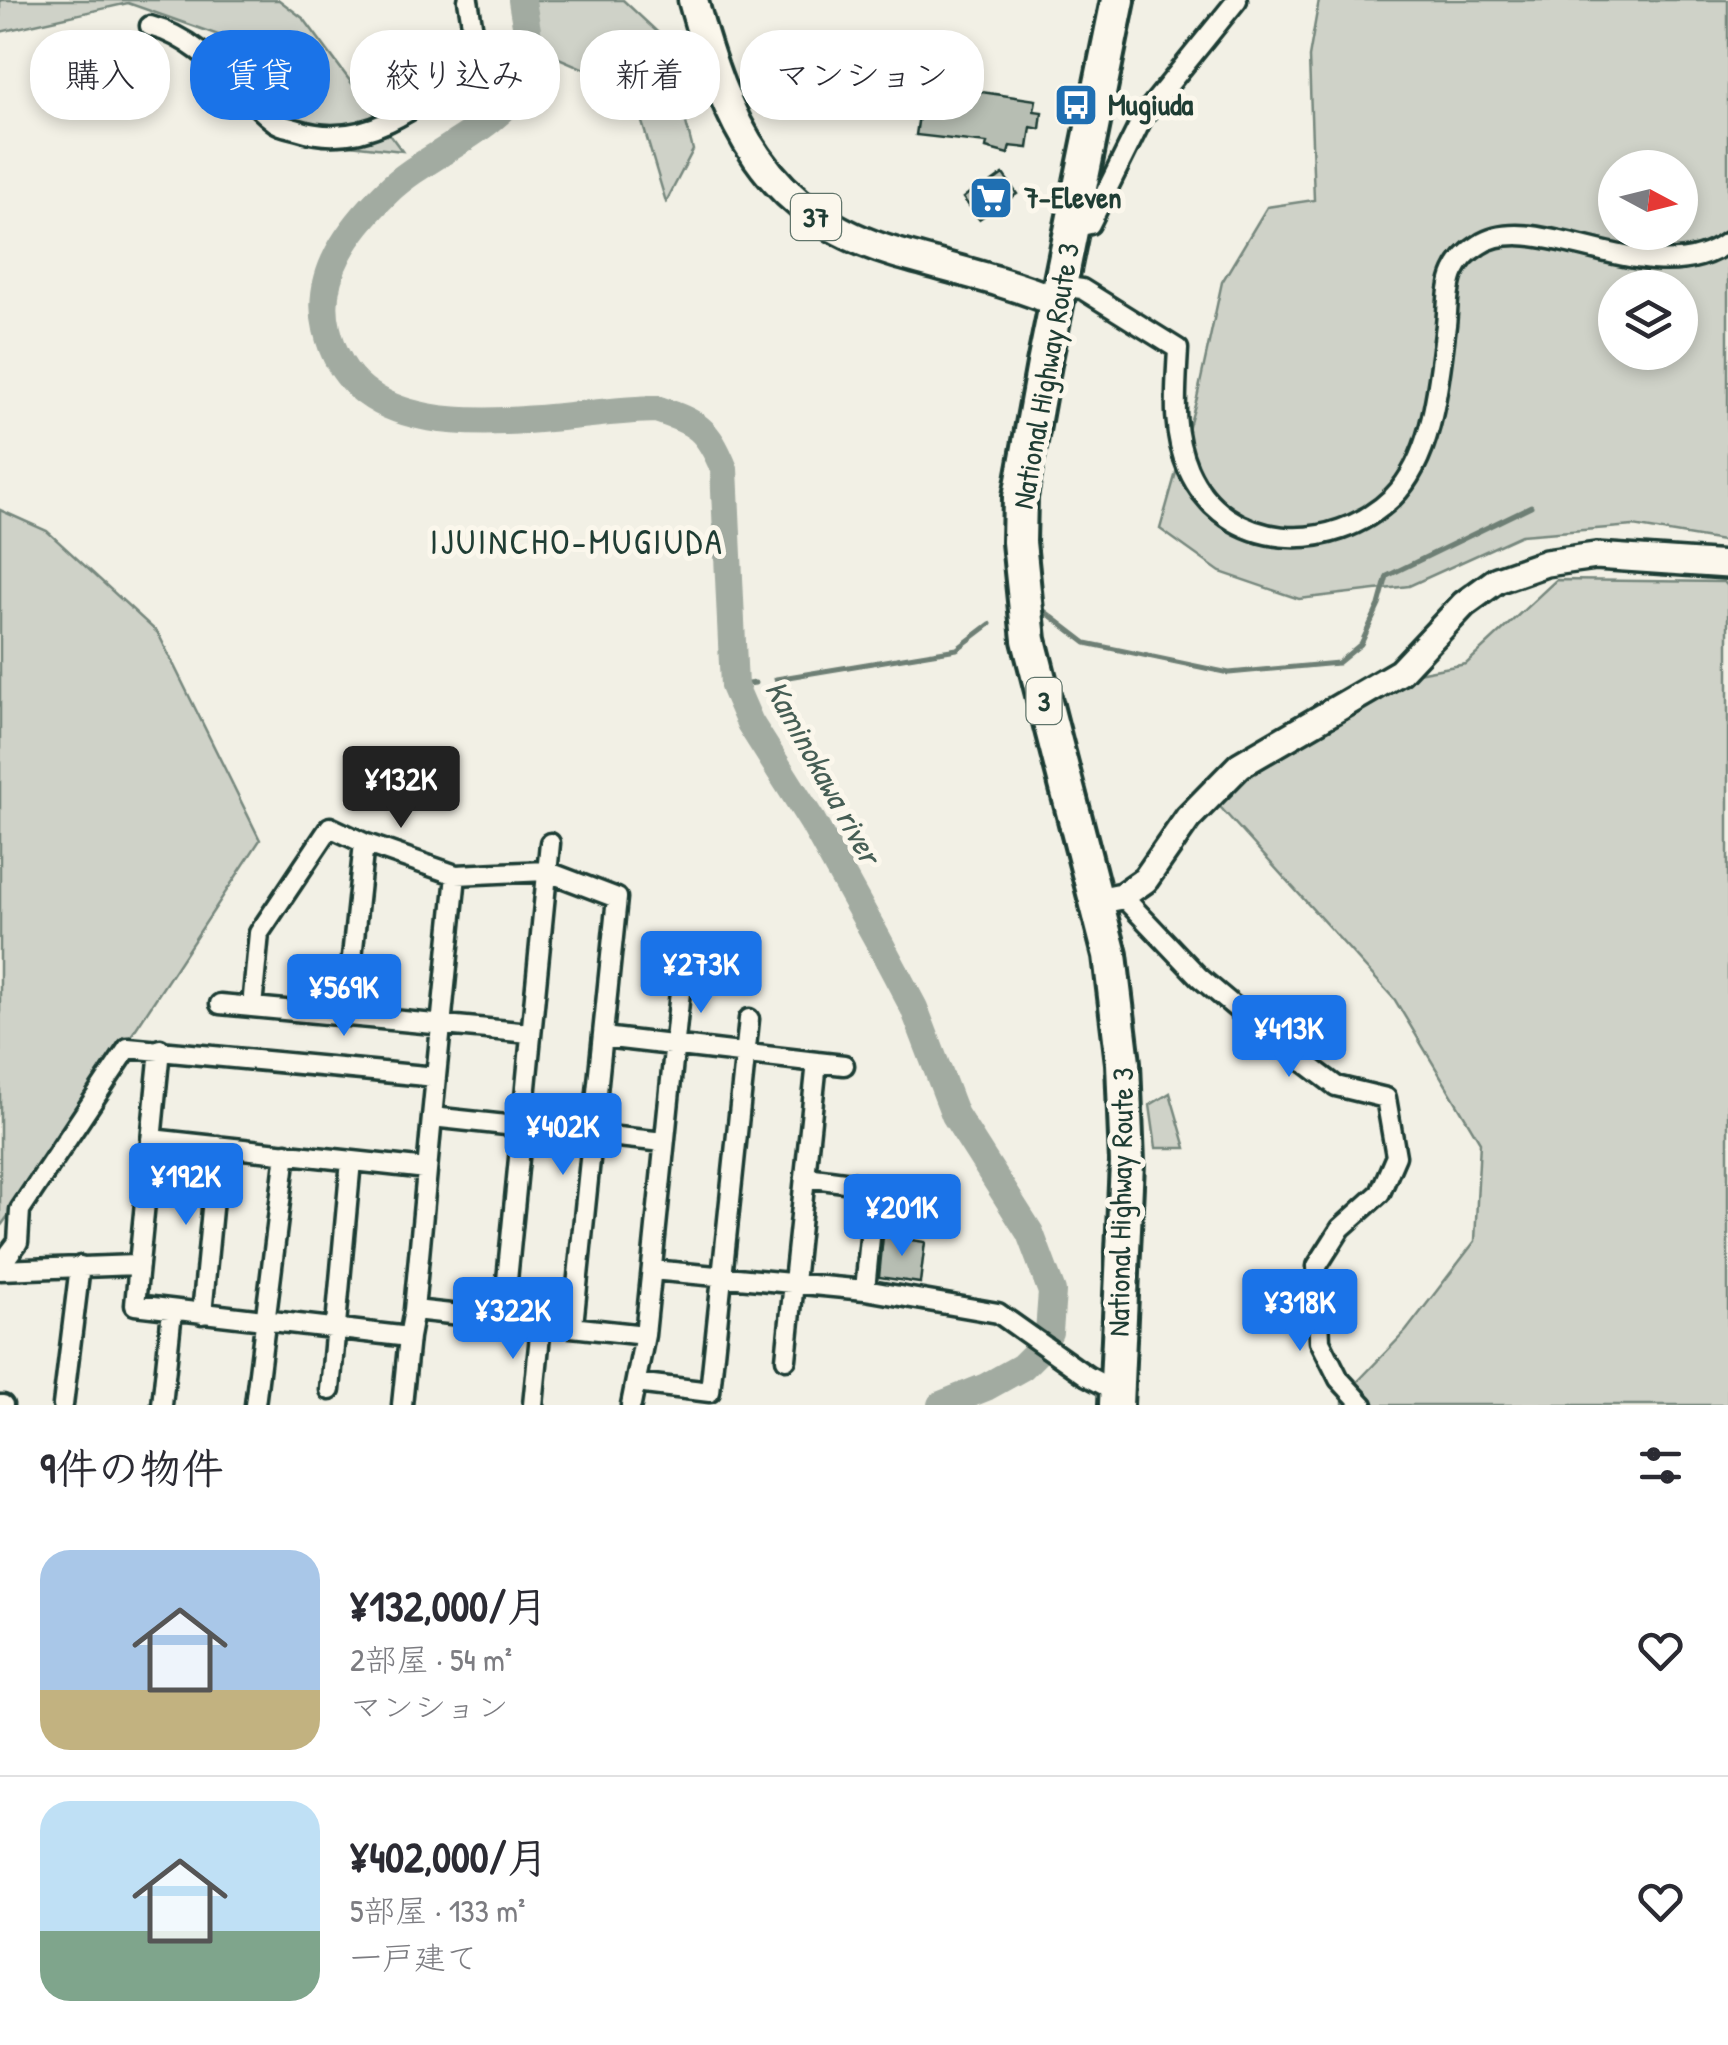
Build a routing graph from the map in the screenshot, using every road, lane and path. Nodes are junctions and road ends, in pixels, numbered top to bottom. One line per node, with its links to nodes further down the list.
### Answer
1 (468, 0): 5 (street)
2 (693, 0): 8 (main road, 37)
3 (1118, 0): 6 (highway, National Highway Route 3 / 3)
4 (1237, 0): 6 (street)
5 (150, 26)
6 (1072, 228): 8 (highway, National Highway Route 3 / 3)
7 (1728, 242): 8 (street)
8 (1058, 294): 14 (highway, National Highway Route 3 / 3)
9 (1728, 565): 14 (street)
10 (364, 843): 13 (street); 17 (street); 18 (street)
11 (550, 843): 12 (street)
12 (546, 871): 13 (street); 21 (street); 22 (street)
13 (456, 875): 20 (street)
14 (1110, 898): 59 (highway, National Highway Route 3 / 3); 60 (street)
15 (681, 982): 23 (street)
16 (220, 1004): 17 (street)
17 (252, 1006): 18 (street)
18 (346, 1015): 20 (street)
19 (750, 1018): 25 (street)
20 (440, 1026): 21 (street); 28 (street)
21 (530, 1033): 30 (street)
22 (603, 1037): 23 (street); 31 (street)
23 (673, 1045): 25 (street); 33 (street)
24 (160, 1049): 28 (street); 32 (street); 41 (street)
25 (745, 1053): 26 (street); 43 (street)
26 (817, 1062): 27 (street); 38 (street)
27 (844, 1066)
28 (436, 1077): 29 (street)
29 (432, 1117): 30 (street); 37 (street)
30 (523, 1127): 31 (street); 50 (street)
31 (591, 1134): 33 (street); 52 (street)
32 (152, 1139): 34 (street); 39 (street)
33 (664, 1142): 42 (street)
34 (218, 1146): 35 (street); 48 (street)
35 (286, 1153): 36 (street); 49 (street)
36 (352, 1161): 37 (street); 53 (street)
37 (427, 1169): 46 (street)
38 (806, 1177): 44 (street); 45 (street)
39 (137, 1265): 40 (street); 47 (street)
40 (80, 1266): 41 (street); 61 (street)
41 (0, 1268)
42 (652, 1270): 43 (street); 54 (street)
43 (722, 1276): 44 (street); 57 (street)
44 (794, 1285): 45 (street); 56 (street)
45 (865, 1290): 59 (street)
46 (414, 1310): 50 (street); 55 (street)
47 (172, 1311): 48 (street); 62 (street)
48 (202, 1314): 49 (street)
49 (264, 1321): 53 (street); 63 (street)
50 (503, 1321): 51 (street)
51 (541, 1325): 52 (street); 65 (street)
52 (573, 1325): 54 (street)
53 (335, 1328): 55 (street); 58 (street)
54 (645, 1335): 57 (street)
55 (410, 1338): 64 (street)
56 (786, 1359)
57 (636, 1383): 66 (street)
58 (330, 1390)
59 (1116, 1398)
60 (1356, 1403)
61 (63, 1405)
62 (162, 1405)
63 (255, 1405)
64 (402, 1405)
65 (533, 1405)
66 (631, 1405)

